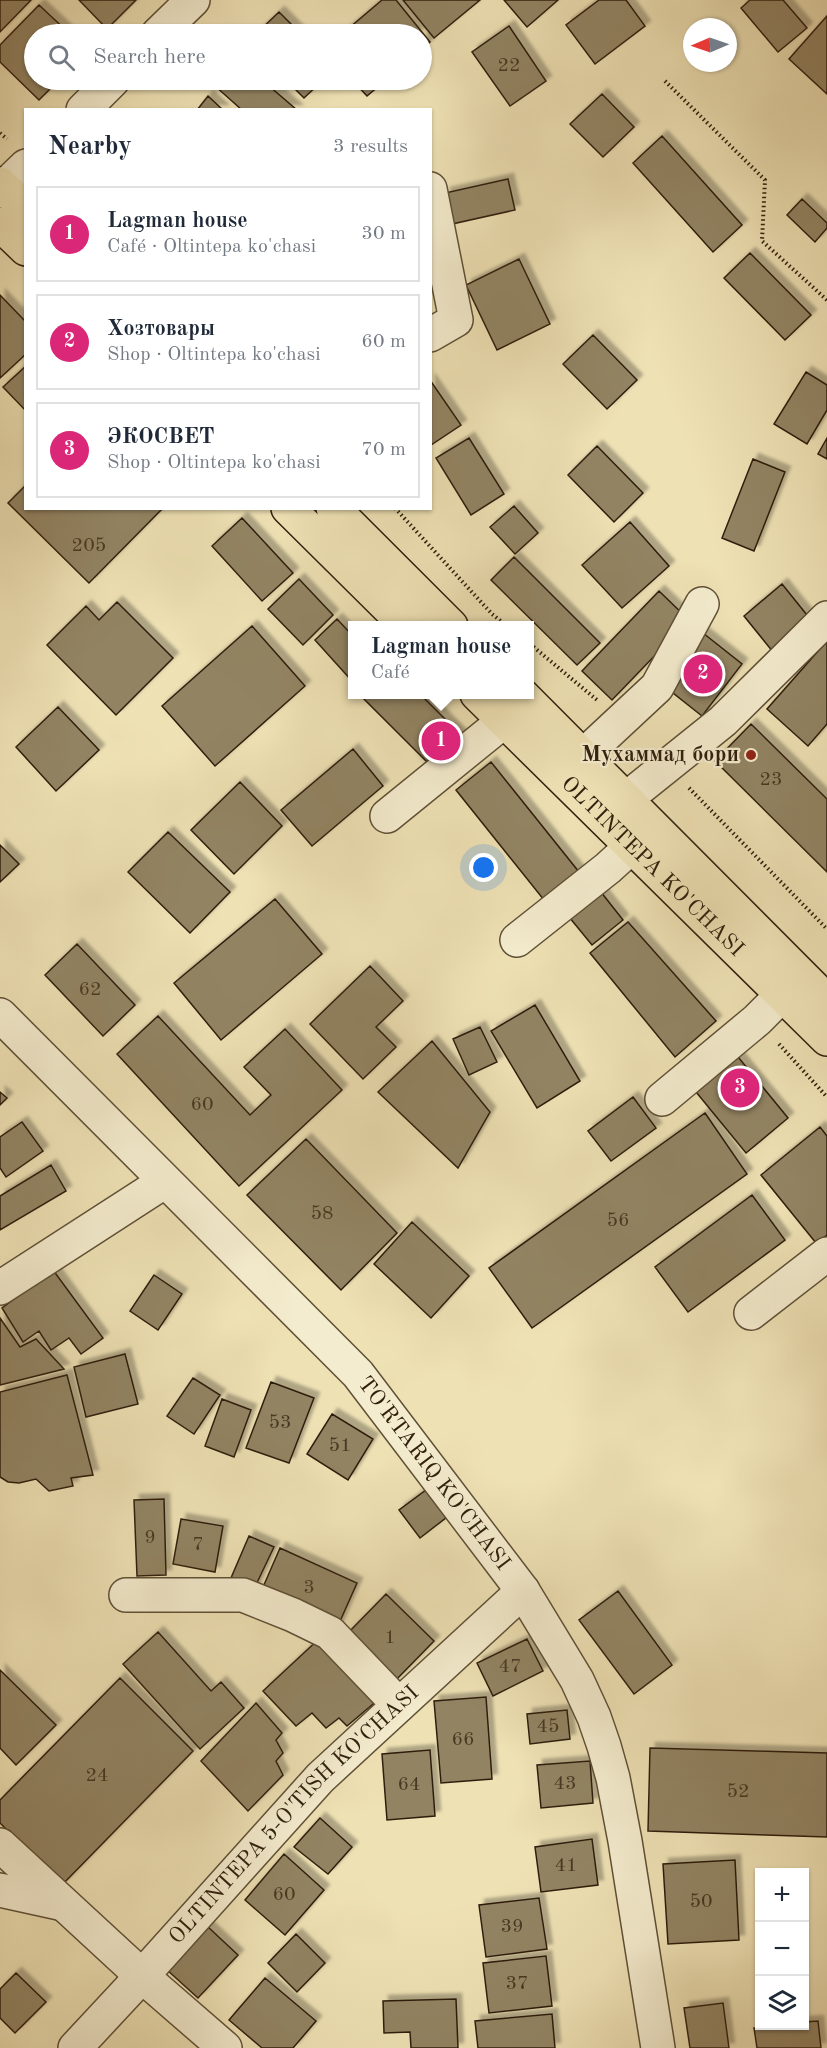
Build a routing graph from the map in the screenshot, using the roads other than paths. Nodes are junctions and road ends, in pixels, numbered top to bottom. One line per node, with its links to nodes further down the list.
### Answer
1 (193, 0): 2 (street)
2 (169, 24)
3 (104, 90): 4 (street)
4 (86, 108)
5 (432, 199): 8 (street)
6 (0, 224): 7 (main road)
7 (24, 247)
8 (432, 334)
9 (290, 510): 13 (main road)
10 (335, 510): 14 (main road)
11 (702, 604): 17 (street)
12 (827, 618): 18 (street)
13 (402, 621)
14 (446, 621)
15 (490, 699): 16 (main road, OLTINTEPA KO'CHASI)
16 (512, 708): 17 (main road, OLTINTEPA KO'CHASI); 18 (main road, OLTINTEPA KO'CHASI); 19 (street)
17 (583, 756): 18 (main road, OLTINTEPA KO'CHASI)
18 (615, 809): 20 (main road, OLTINTEPA KO'CHASI); 23 (main road, OLTINTEPA KO'CHASI)
19 (387, 816)
20 (631, 847): 21 (street); 22 (main road, OLTINTEPA KO'CHASI)
21 (517, 940)
22 (782, 995): 25 (main road, OLTINTEPA KO'CHASI); 26 (street)
23 (827, 1001)
24 (0, 1015): 27 (street, TO'RTARIQ KO'CHASI)
25 (827, 1040)
26 (662, 1099)
27 (164, 1182): 29 (street); 31 (street, TO'RTARIQ KO'CHASI)
28 (827, 1254): 30 (street)
29 (0, 1288)
30 (751, 1312)
31 (523, 1591): 33 (street, OLTINTEPA 5-O'TISH KO'CHASI); 40 (street, TO'RTARIQ KO'CHASI)
32 (126, 1595): 33 (street)
33 (399, 1705): 37 (street, OLTINTEPA 5-O'TISH KO'CHASI)
34 (0, 1845): 36 (street)
35 (0, 1890): 36 (street)
36 (64, 1904): 37 (street)
37 (142, 1976): 38 (street, OLTINTEPA 5-O'TISH KO'CHASI); 39 (street)
38 (75, 2048)
39 (225, 2048)
40 (658, 2048)

